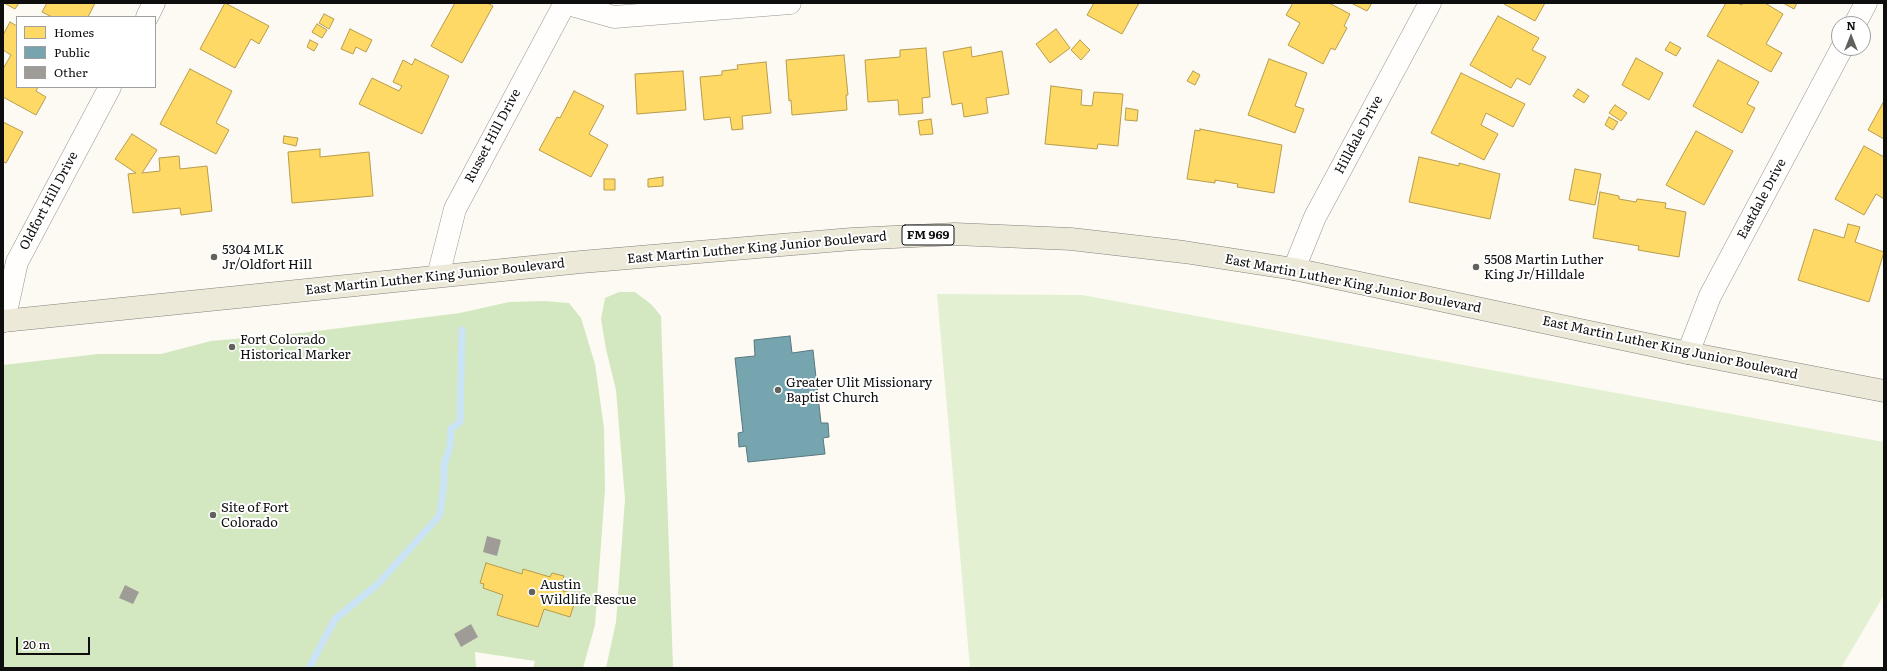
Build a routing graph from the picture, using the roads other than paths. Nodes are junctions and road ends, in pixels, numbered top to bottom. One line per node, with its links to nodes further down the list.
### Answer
1 (154, 3): 6 (street)
2 (564, 3): 3 (street); 11 (street, Russet Hill Drive)
3 (790, 3)
4 (1430, 3): 10 (street, Hilldale Drive)
5 (1866, 3): 7 (street)
6 (148, 16)
7 (1859, 16)
8 (1838, 56): 13 (street, Eastdale Drive)
9 (109, 88): 12 (street, Oldfort Hill Drive)
10 (1294, 269): 11 (main road, East Martin Luther King Junior Boulevard / FM 969); 13 (main road, East Martin Luther King Junior Boulevard / FM 969)
11 (438, 276): 12 (main road, East Martin Luther King Junior Boulevard / FM 969)
12 (4, 321)
13 (1688, 353): 14 (main road, East Martin Luther King Junior Boulevard / FM 969)
14 (1884, 391)

